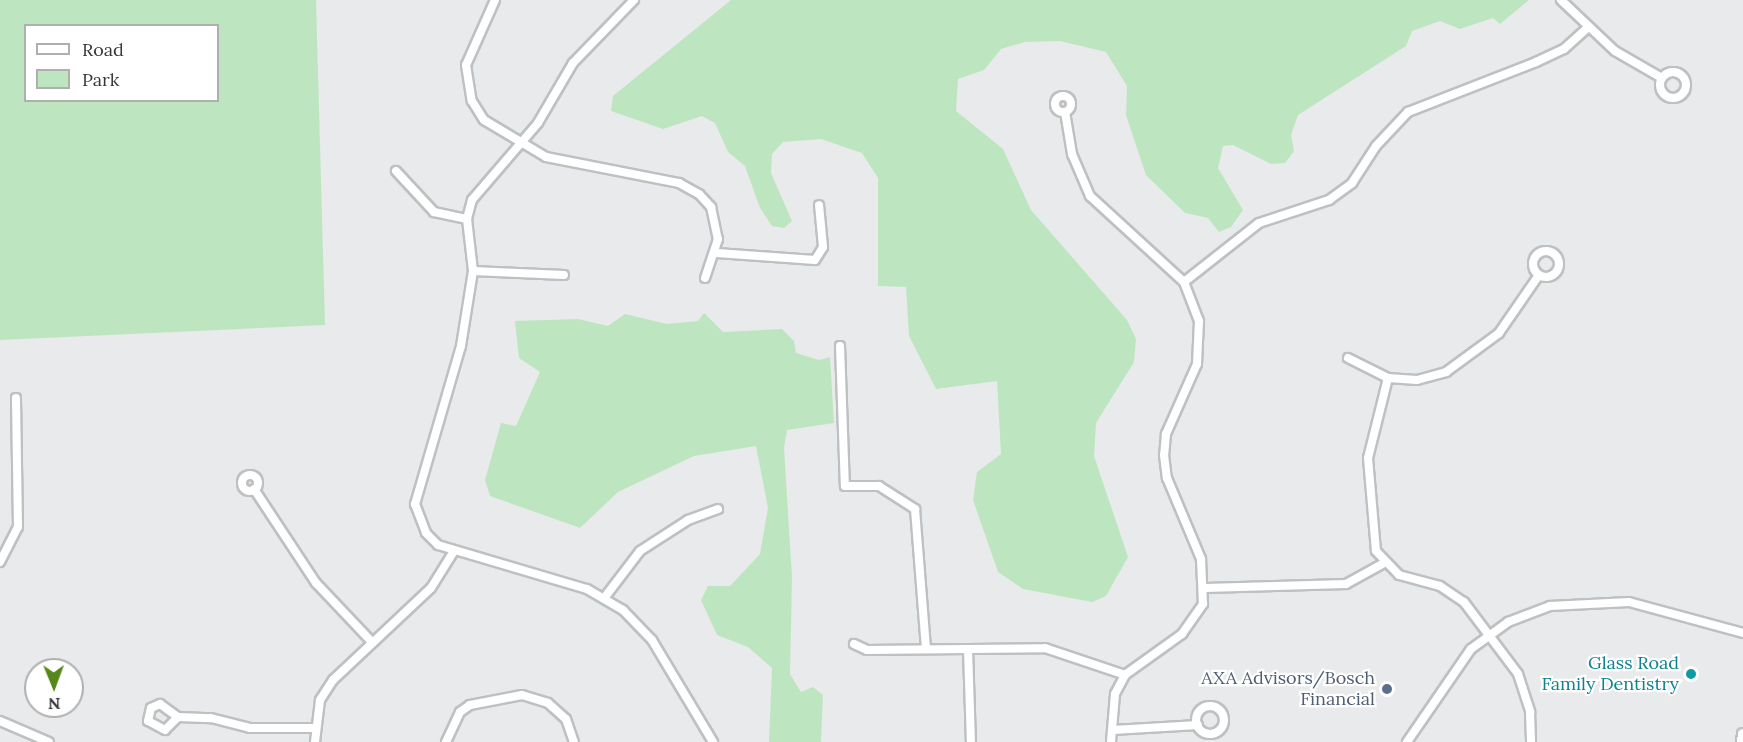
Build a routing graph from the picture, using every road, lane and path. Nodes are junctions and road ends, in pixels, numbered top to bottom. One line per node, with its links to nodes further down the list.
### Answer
1 (495, 0): 7 (street)
2 (634, 0): 7 (street)
3 (1561, 0): 4 (street)
4 (1587, 28): 5 (street); 16 (street)
5 (1662, 78)
6 (1065, 112): 16 (street)
7 (523, 141): 10 (street); 11 (street)
8 (396, 171): 10 (street)
9 (819, 205): 11 (street)
10 (468, 219): 12 (street)
11 (717, 253): 15 (street)
12 (473, 271): 13 (street); 23 (street)
13 (564, 275)
14 (1539, 275): 19 (street)
15 (705, 278)
16 (1184, 282): 26 (street)
17 (840, 346): 33 (street)
18 (1348, 358): 19 (street)
19 (1388, 378): 25 (street)
20 (16, 398): 24 (street)
21 (254, 489): 30 (street)
22 (718, 509): 27 (street)
23 (454, 551): 27 (street); 30 (street)
24 (0, 562)
25 (1384, 563): 26 (street); 28 (street)
26 (1206, 588): 34 (street)
27 (605, 597): 45 (street)
28 (1489, 633): 29 (street); 48 (street); 49 (street)
29 (1743, 633)
30 (372, 642): 38 (street)
31 (854, 644): 33 (street)
32 (968, 649): 33 (street); 34 (street); 46 (street)
33 (926, 650)
34 (1125, 675): 39 (street)
35 (178, 717): 38 (street)
36 (0, 721): 41 (street)
37 (1198, 725): 39 (street)
38 (315, 728): 42 (street)
39 (1113, 730): 47 (street)
40 (1743, 734): 50 (main road)
41 (49, 742)
42 (315, 742)
43 (446, 742): 44 (street)
44 (574, 742)
45 (713, 742)
46 (971, 742)
47 (1111, 742)
48 (1407, 742)
49 (1531, 742)
50 (1742, 742)

